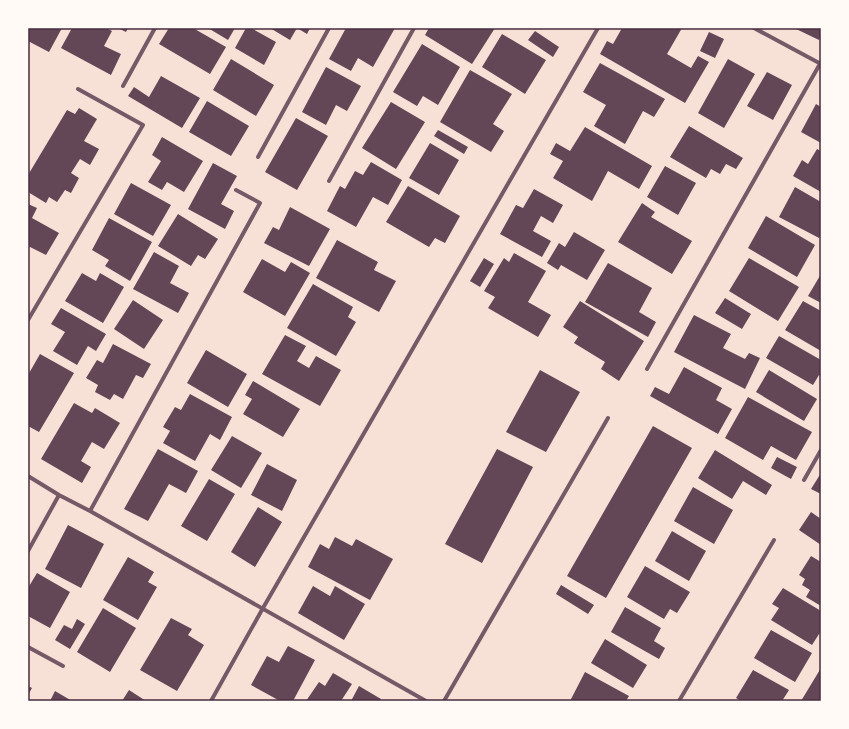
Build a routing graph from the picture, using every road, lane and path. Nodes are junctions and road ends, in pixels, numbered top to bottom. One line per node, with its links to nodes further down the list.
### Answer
1 (155, 28): 7 (street)
2 (329, 28): 9 (street)
3 (414, 28): 10 (street)
4 (598, 28): 22 (street)
5 (754, 28): 6 (street)
6 (821, 63): 13 (street)
7 (123, 86)
8 (78, 89): 12 (street)
9 (258, 157)
10 (329, 181)
11 (236, 190): 19 (street)
12 (28, 320)
13 (647, 370)
14 (608, 418): 27 (street)
15 (821, 450): 17 (street)
16 (28, 476): 18 (street)
17 (804, 480)
18 (59, 495): 19 (street); 21 (street)
19 (90, 511): 22 (street)
20 (774, 540): 28 (street)
21 (28, 551)
22 (263, 608): 25 (street); 26 (street)
23 (28, 647): 24 (street)
24 (63, 666)
25 (211, 701)
26 (426, 701)
27 (444, 701)
28 (679, 701)

